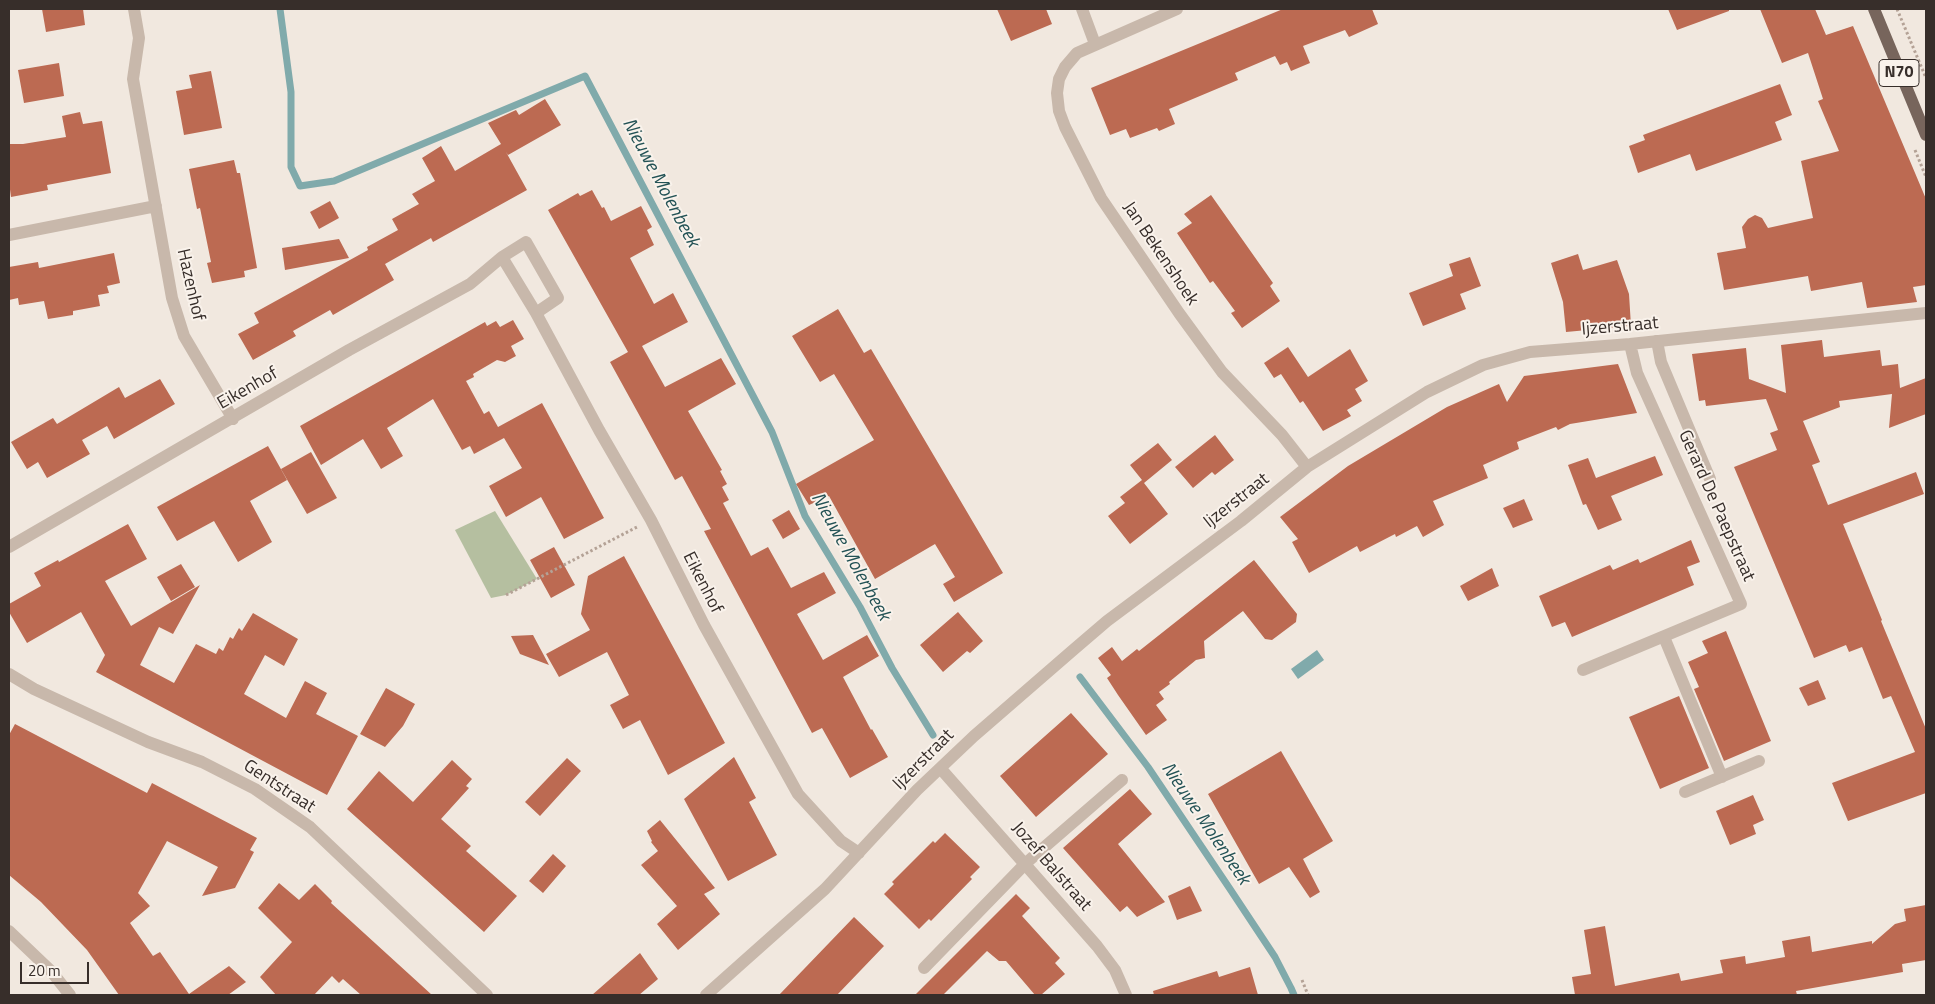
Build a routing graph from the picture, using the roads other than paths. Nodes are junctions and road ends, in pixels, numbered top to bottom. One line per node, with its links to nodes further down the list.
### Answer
1 (134, 9): 7 (street, Hazenhof)
2 (1082, 9): 5 (street)
3 (1177, 9): 5 (street, Jan Bekenshoek)
4 (1874, 9): 6 (main road, N70)
5 (1095, 44): 15 (street, Jan Bekenshoek)
6 (1926, 136)
7 (156, 206): 8 (street); 14 (street, Hazenhof)
8 (9, 235)
9 (502, 257): 11 (street, Eikenhof); 11 (street, Eikenhof); 14 (street, Eikenhof)
10 (1926, 312): 12 (street, Ijzerstraat)
11 (536, 313): 26 (street, Eikenhof)
12 (1657, 341): 13 (street, Ijzerstraat); 16 (street)
13 (1630, 344): 15 (street, Ijzerstraat); 18 (street, Gerard De Paepstraat)
14 (233, 419): 17 (street, Eikenhof)
15 (1307, 467): 22 (street, Ijzerstraat)
16 (1710, 479)
17 (9, 547)
18 (1664, 637): 19 (street, Gerard De Paepstraat); 23 (street)
19 (1583, 670)
20 (9, 674): 31 (street, Gentstraat)
21 (1759, 761): 23 (street)
22 (941, 769): 26 (street, Ijzerstraat); 27 (street, Jozef Balstraat)
23 (1722, 777): 25 (street)
24 (1122, 780): 27 (street)
25 (1685, 792)
26 (859, 853): 32 (street, Ijzerstraat)
27 (1026, 864): 29 (street); 33 (street, Jozef Balstraat)
28 (9, 931): 30 (street)
29 (924, 968)
30 (70, 995)
31 (487, 995)
32 (706, 995)
33 (1126, 995)

